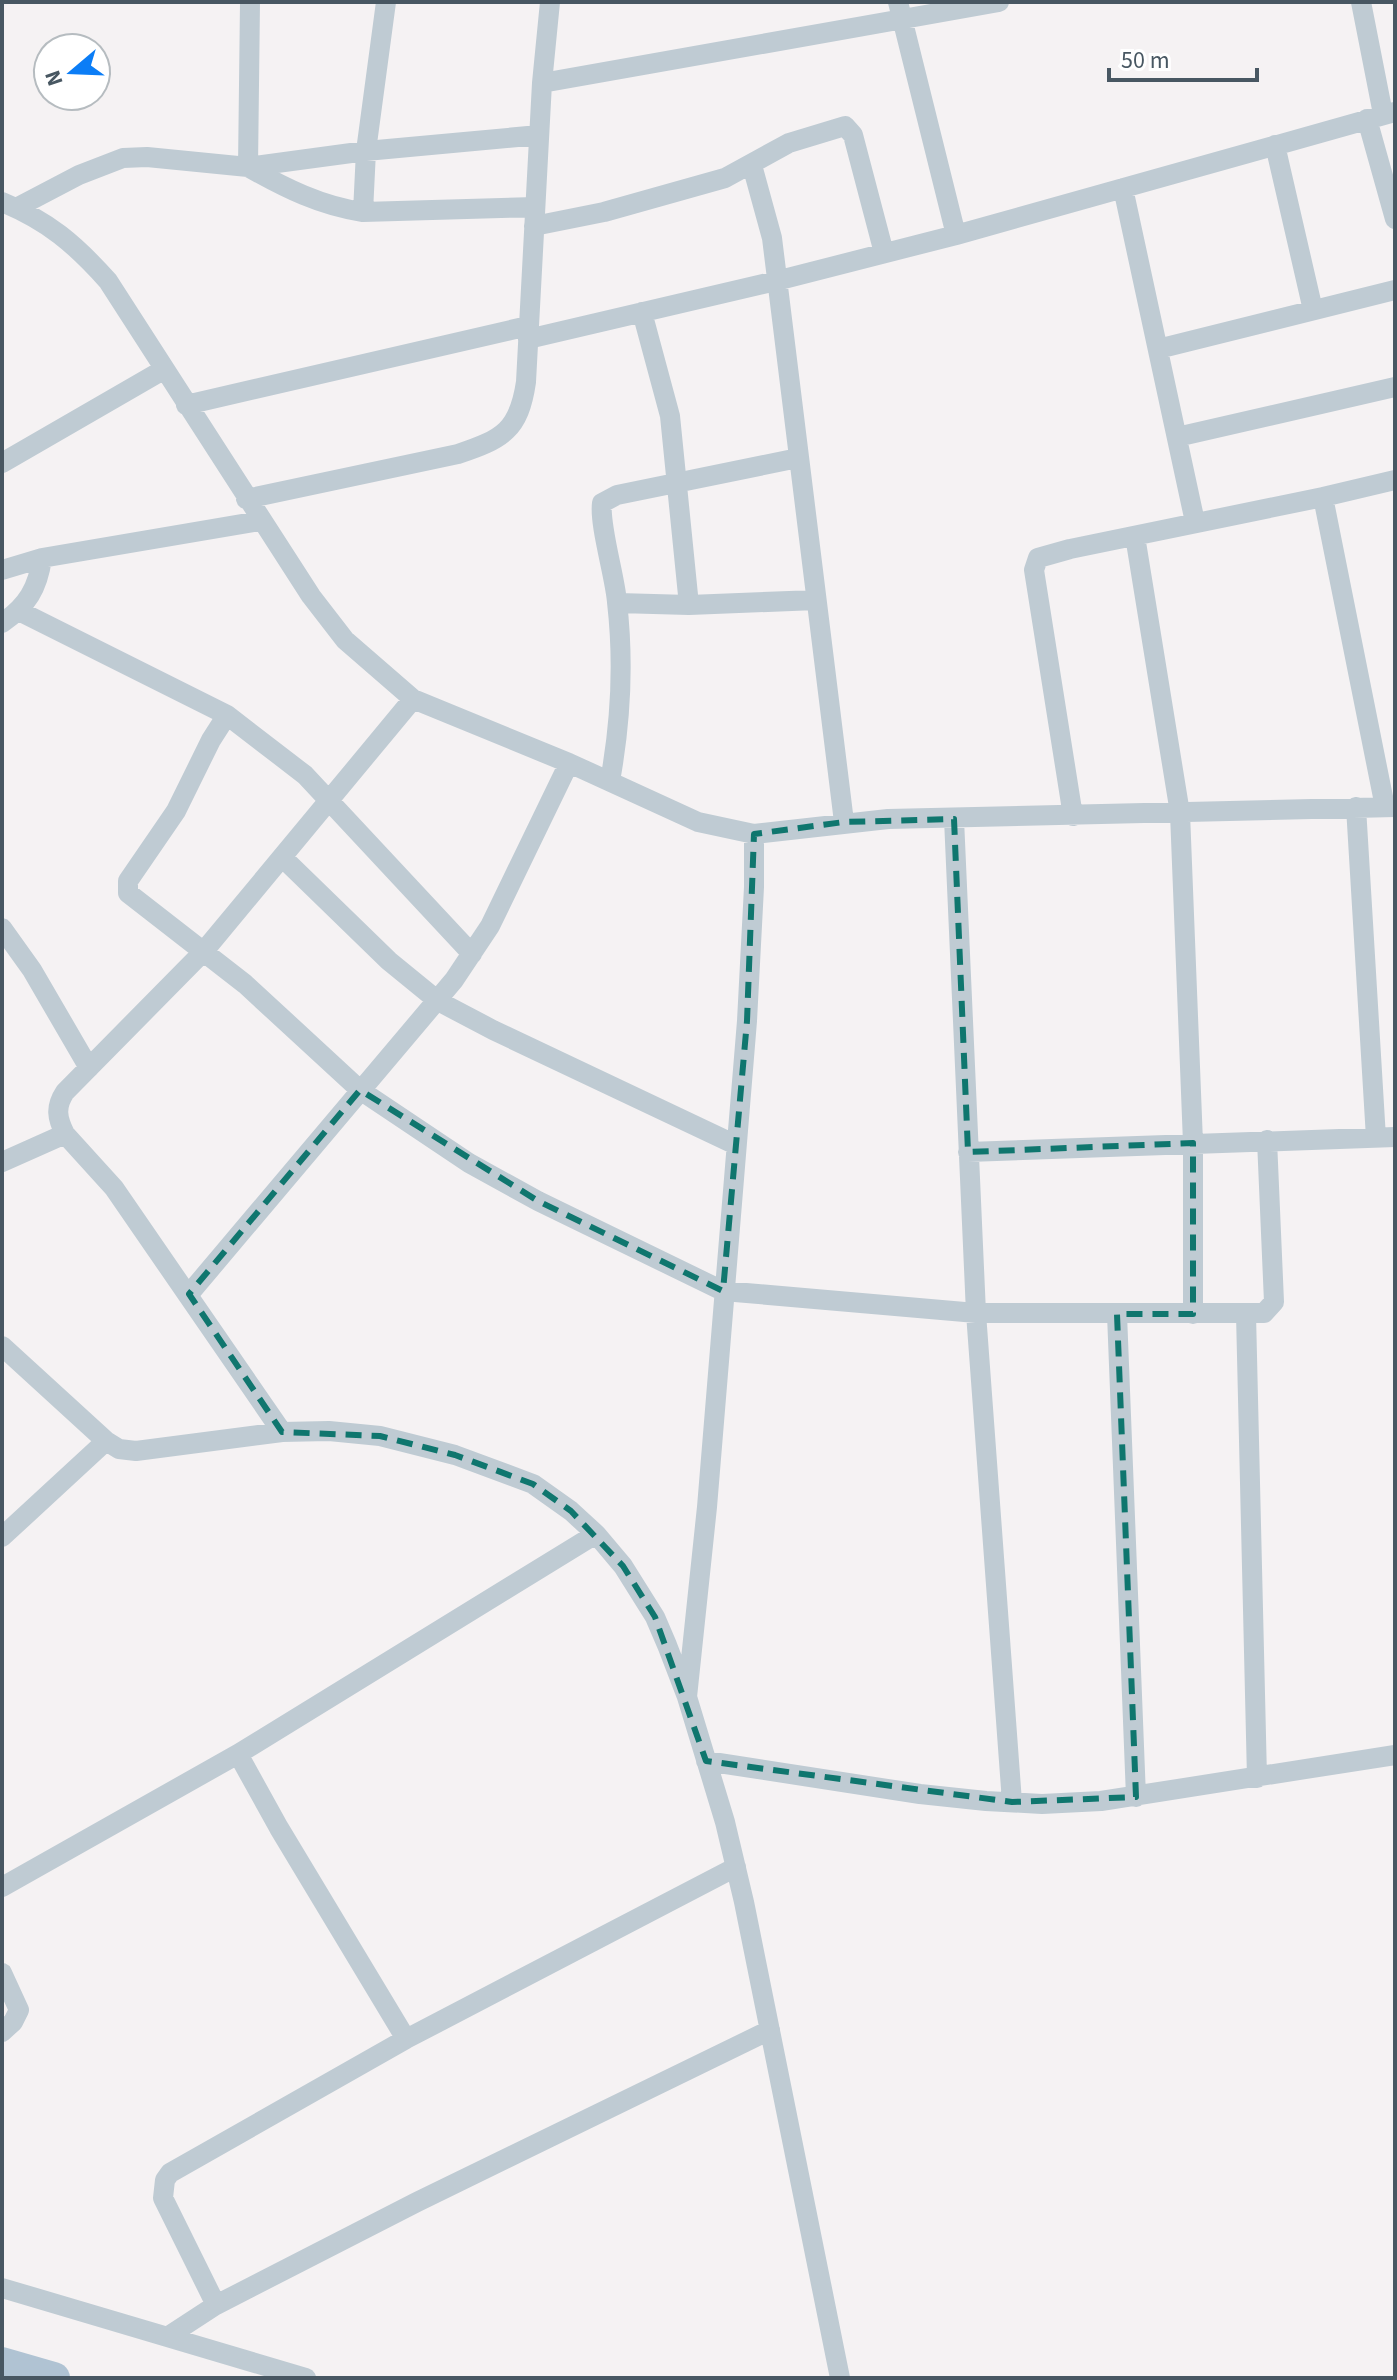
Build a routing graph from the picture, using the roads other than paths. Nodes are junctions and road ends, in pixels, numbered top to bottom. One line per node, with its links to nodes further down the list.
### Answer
1 (250, 2): 13 (street)
2 (386, 2): 11 (street)
3 (550, 2): 7 (street)
4 (999, 2): 6 (street)
5 (1361, 2): 8 (street)
6 (901, 11): 7 (street); 19 (street)
7 (542, 83): 9 (street)
8 (1382, 115): 10 (street); 18 (street)
9 (539, 135): 11 (street); 17 (street)
10 (1275, 145): 14 (street); 23 (street)
11 (366, 151): 13 (street); 16 (street)
12 (752, 165): 17 (street); 20 (street); 21 (street)
13 (248, 167): 15 (street); 16 (street)
14 (1123, 188): 19 (street); 26 (street)
15 (9, 205): 27 (street)
16 (363, 212): 17 (street)
17 (534, 216): 25 (street)
18 (1395, 219)
19 (956, 235): 20 (street)
20 (884, 253): 21 (street)
21 (776, 281): 24 (street); 31 (street)
22 (1395, 290): 23 (street)
23 (1313, 310): 26 (street)
24 (642, 312): 25 (street); 34 (street)
25 (528, 332): 29 (street); 36 (street)
26 (1158, 349): 30 (street)
27 (163, 370): 29 (street); 32 (street)
28 (1395, 387): 30 (street)
29 (186, 405): 36 (street)
30 (1177, 437): 38 (street)
31 (798, 458): 34 (street); 42 (street)
32 (2, 463)
33 (1395, 480): 35 (street)
34 (675, 483): 43 (street); 44 (street)
35 (1323, 497): 38 (street); 52 (street)
36 (246, 499): 37 (street)
37 (260, 521): 40 (street); 46 (street)
38 (1195, 522): 39 (street)
39 (1135, 536): 53 (street); 54 (street)
40 (42, 558): 41 (street); 45 (street)
41 (2, 570)
42 (816, 600): 44 (street); 56 (street)
43 (618, 603): 44 (street); 49 (street)
44 (689, 605)
45 (10, 617): 47 (street)
46 (413, 699): 48 (street); 50 (street)
47 (227, 715): 50 (street); 60 (street)
48 (569, 763): 49 (street); 61 (street)
49 (610, 781): 57 (street)
50 (330, 800): 58 (street); 61 (street)
51 (1356, 807): 52 (street); 53 (street); 66 (street)
52 (1390, 807)
53 (1180, 813): 54 (street); 68 (street)
54 (1073, 816): 55 (street)
55 (954, 819): 56 (street); 70 (street)
56 (844, 822): 57 (street)
57 (754, 834): 69 (street)
58 (282, 857): 60 (street); 62 (street)
59 (5, 936): 63 (street)
60 (204, 951): 63 (street); 64 (street)
61 (472, 954): 62 (street)
62 (438, 1001): 64 (street); 69 (street)
63 (89, 1068): 65 (street)
64 (360, 1090): 72 (street); 73 (street)
65 (65, 1134): 71 (street); 73 (street)
66 (1385, 1138): 67 (street)
67 (1267, 1140): 68 (street); 77 (street)
68 (1193, 1143): 70 (street); 76 (street)
69 (736, 1145): 72 (street)
70 (968, 1152): 74 (street)
71 (2, 1162)
72 (723, 1291): 74 (street); 83 (street)
73 (189, 1294): 79 (street)
74 (976, 1313): 75 (street); 89 (street)
75 (1117, 1314): 76 (street); 88 (street)
76 (1193, 1314): 77 (street)
77 (1246, 1314): 87 (street)
78 (2, 1346): 80 (street)
79 (282, 1432): 80 (street); 81 (street)
80 (106, 1441): 82 (street)
81 (596, 1534): 83 (street); 84 (street)
82 (2, 1537)
83 (687, 1697): 86 (street)
84 (238, 1754): 91 (street); 95 (street)
85 (1395, 1755): 87 (street)
86 (706, 1761): 89 (street); 90 (street)
87 (1257, 1778): 88 (street)
88 (1136, 1797): 89 (street)
89 (1012, 1802)
90 (736, 1867): 93 (street); 95 (street)
91 (2, 1887)
92 (2, 1973): 94 (street)
93 (770, 2030): 97 (street); 102 (street)
94 (2, 2032)
95 (406, 2039): 97 (street)
96 (2, 2288): 98 (street)
97 (216, 2305): 98 (street)
98 (167, 2337): 101 (street)
99 (2, 2363): 100 (main road)
100 (44, 2377)
101 (306, 2378)
102 (840, 2378)

